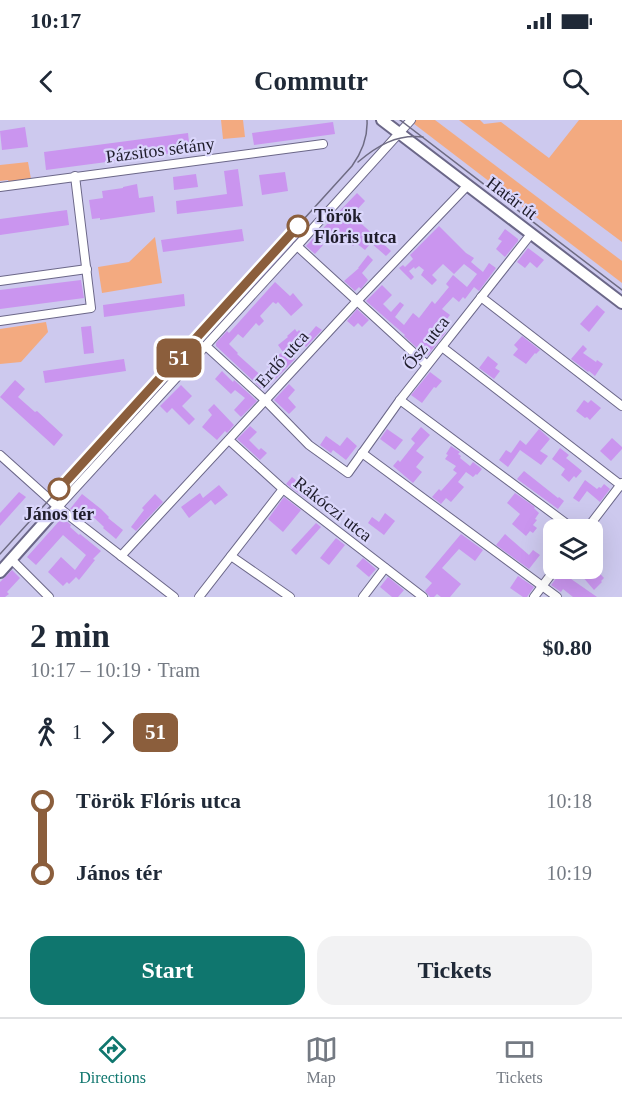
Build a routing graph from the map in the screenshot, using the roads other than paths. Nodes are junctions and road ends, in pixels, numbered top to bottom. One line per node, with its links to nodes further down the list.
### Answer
1 (382, 120): 3 (main road, Határ út)
2 (411, 120): 3 (street)
3 (399, 133): 6 (main road, Határ út); 9 (street)
4 (323, 144): 5 (street, Pázsitos sétány)
5 (75, 176): 7 (street, Pázsitos sétány); 10 (street)
6 (468, 185): 8 (main road, Határ út); 13 (street, Erdő utca)
7 (0, 187)
8 (531, 234): 12 (street, Ősz utca); 14 (main road, Határ út)
9 (297, 246): 13 (street); 16 (street)
10 (87, 269): 11 (street); 15 (street)
11 (0, 281)
12 (481, 297): 17 (street, Ősz utca); 21 (street)
13 (357, 300): 18 (street); 19 (street, Erdő utca)
14 (622, 303)
15 (0, 321)
16 (206, 346): 19 (street); 27 (street)
17 (441, 347): 18 (street, Ősz utca); 25 (street)
18 (427, 365): 20 (street, Ősz utca)
19 (265, 400): 22 (street, Erdő utca); 23 (street, Ősz utca)
20 (400, 400): 23 (street, Ősz utca); 28 (street)
21 (622, 406)
22 (229, 440): 26 (street, Rákóczi utca); 30 (street, Erdő utca)
23 (362, 453): 36 (street)
24 (0, 455): 27 (street)
25 (622, 485): 29 (street)
26 (283, 489): 31 (street); 33 (street, Rákóczi utca)
27 (58, 507): 30 (street); 32 (main road)
28 (560, 519)
29 (595, 519)
30 (121, 556): 38 (street)
31 (231, 556): 39 (street); 40 (street)
32 (11, 559): 34 (main road); 37 (street)
33 (385, 568): 41 (street); 42 (street, Rákóczi utca)
34 (0, 572)
35 (548, 579): 36 (street)
36 (543, 585): 43 (street); 44 (street)
37 (49, 597)
38 (174, 597)
39 (199, 597)
40 (290, 597)
41 (363, 597)
42 (423, 597)
43 (534, 597)
44 (557, 597)

